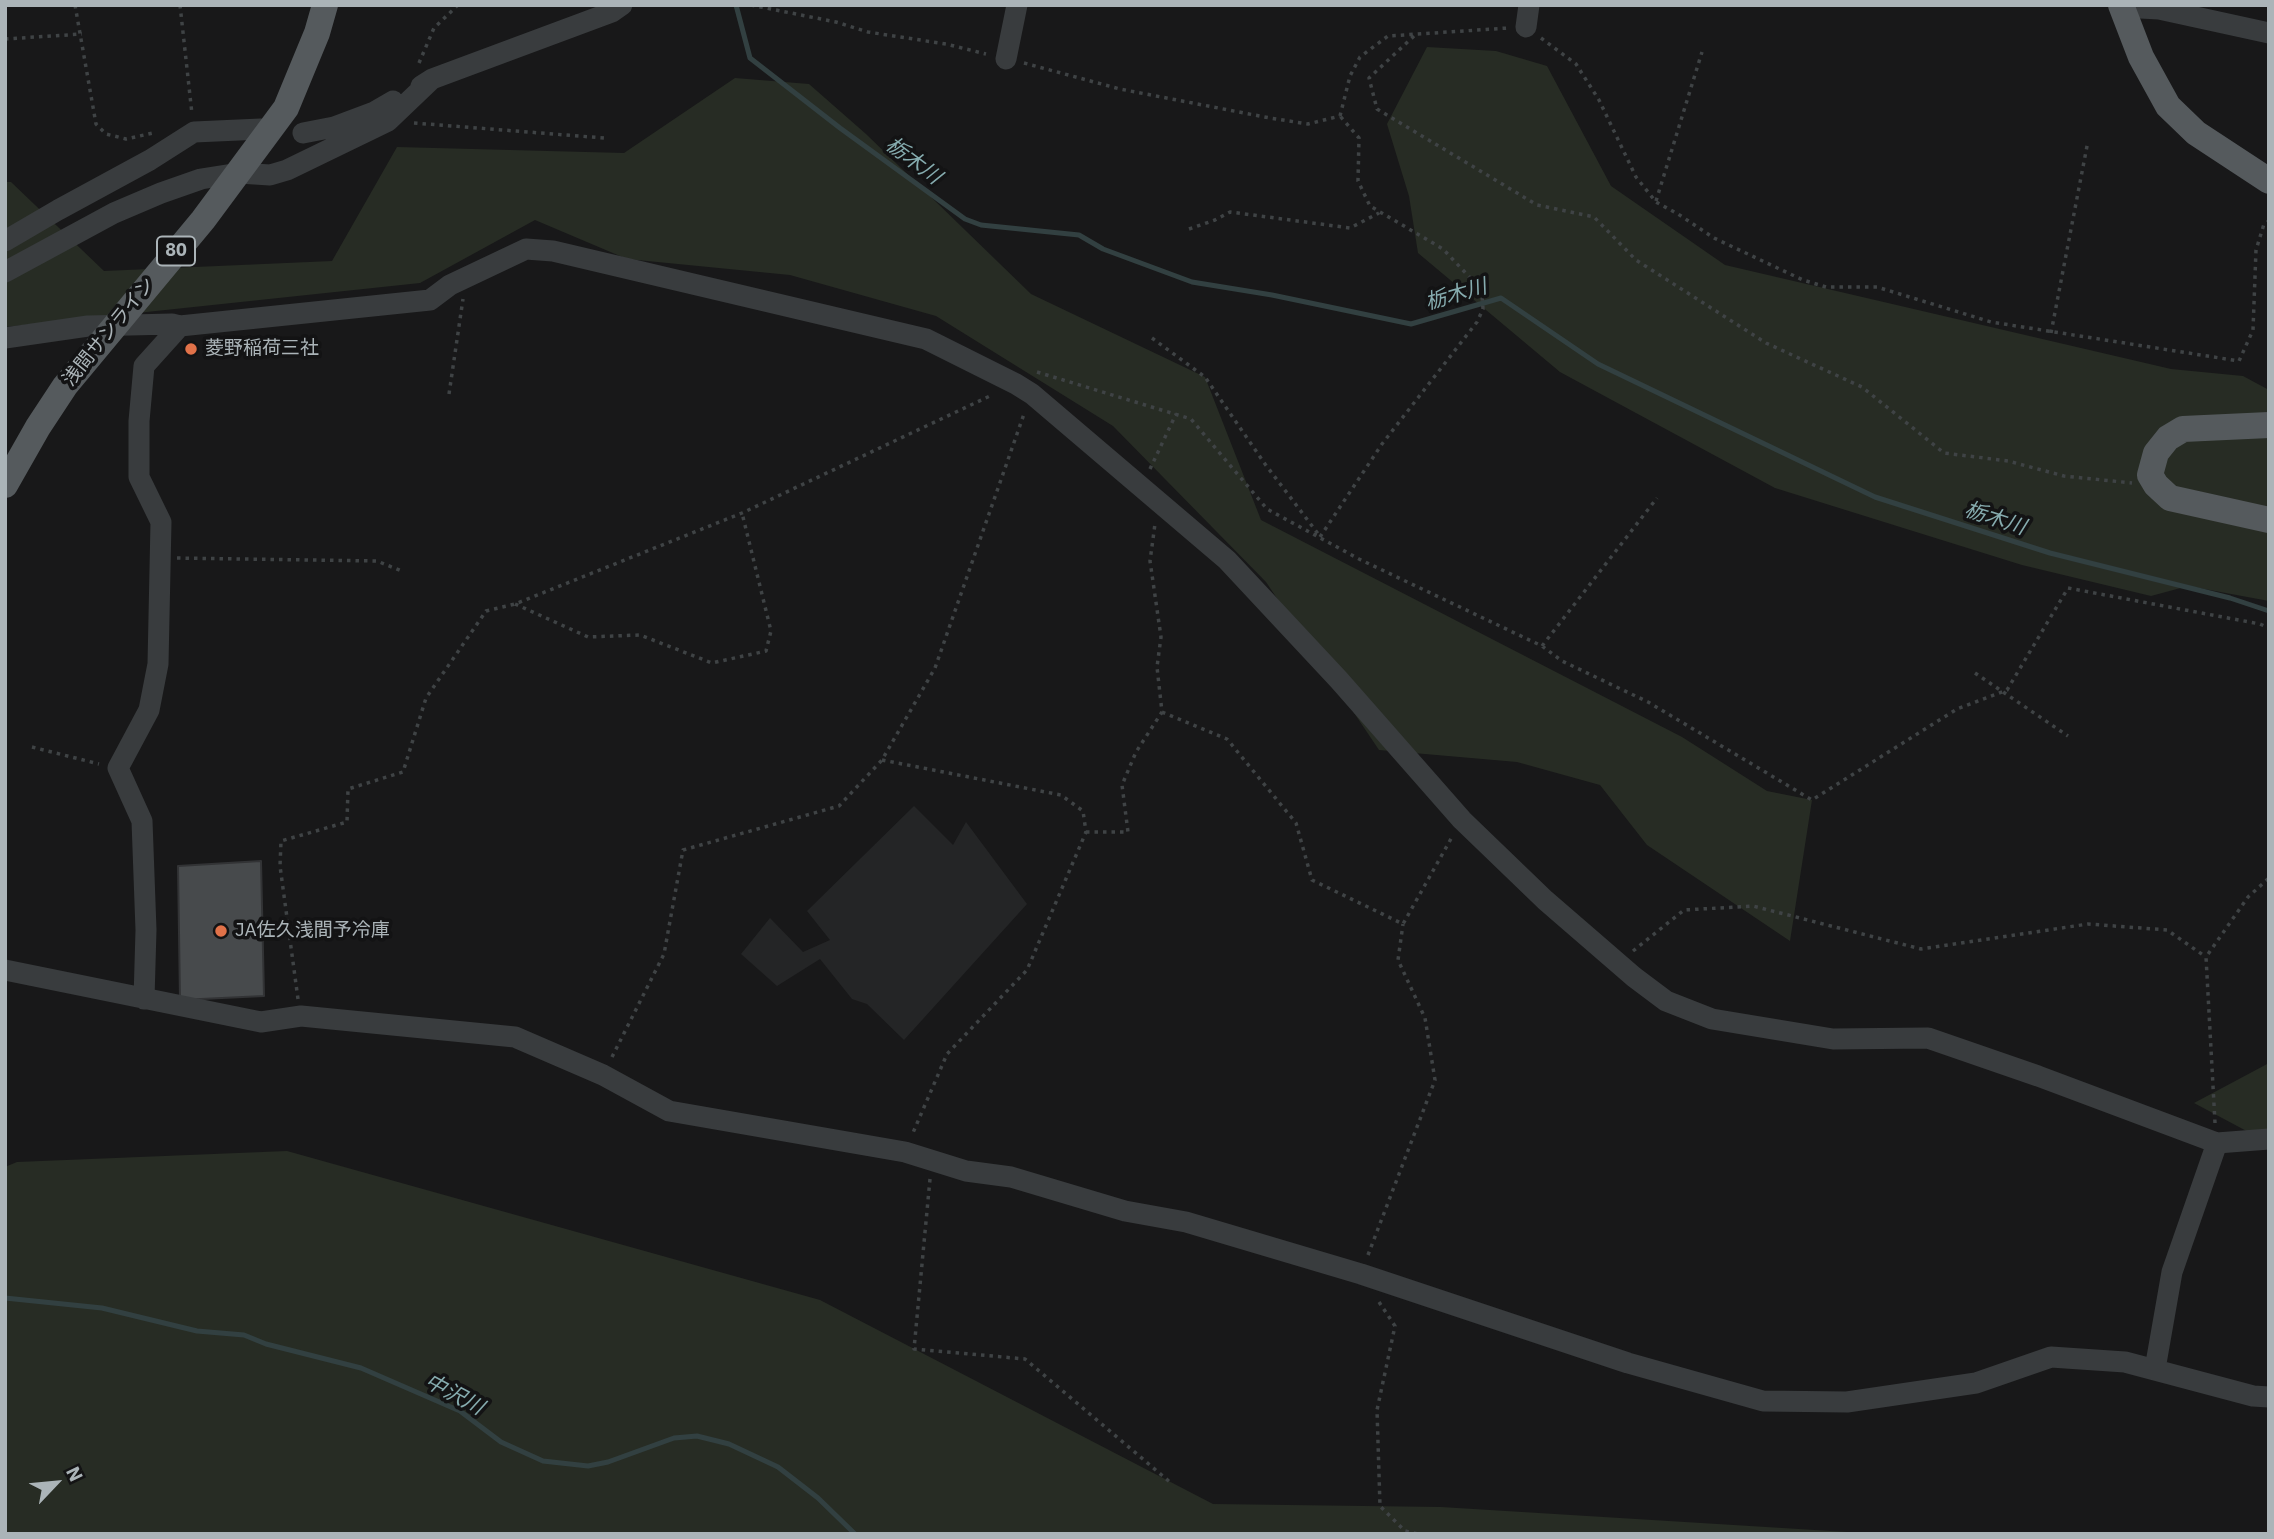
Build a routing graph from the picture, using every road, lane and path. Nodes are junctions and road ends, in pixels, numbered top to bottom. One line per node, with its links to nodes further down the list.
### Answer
1 (75, 5): 14 (path)
2 (180, 5): 24 (path)
3 (325, 5): 29 (main road, 浅間サンライン / 80)
4 (458, 5): 20 (path)
5 (622, 5): 19 (street)
6 (720, 5): 7 (path)
7 (727, 5)
8 (751, 5): 18 (path)
9 (1017, 5): 18 (street)
10 (1529, 5): 12 (street)
11 (2122, 6): 13 (street); 30 (main road)
12 (1527, 27): 15 (path); 31 (path)
13 (2269, 33)
14 (82, 34): 16 (path); 26 (path)
15 (1415, 34): 21 (path); 47 (path)
16 (5, 39)
17 (1702, 52): 31 (path)
18 (1006, 58): 21 (path)
19 (432, 79): 20 (street); 22 (street)
20 (406, 94): 25 (street)
21 (1340, 116): 32 (path)
22 (388, 121): 27 (path); 29 (street)
23 (261, 129): 24 (street)
24 (194, 132): 35 (street)
25 (303, 132)
26 (153, 133)
27 (604, 138)
28 (2088, 141): 39 (path)
29 (239, 173): 36 (street); 46 (main road, 浅間サンライン / 80)
30 (2269, 181)
31 (1656, 202): 39 (path)
32 (1380, 212): 34 (path); 53 (path)
33 (2269, 221): 39 (path)
34 (1189, 229)
35 (5, 241)
36 (5, 272)
37 (450, 285): 38 (street); 42 (street); 43 (path)
38 (176, 325): 40 (street); 54 (street)
39 (2051, 333)
40 (5, 338)
41 (1152, 338): 53 (path)
42 (1026, 383): 44 (path); 48 (street); 51 (path); 63 (path)
43 (449, 394)
44 (1176, 414): 48 (path); 53 (path)
45 (2269, 425): 47 (main road)
46 (5, 485)
47 (2156, 485): 52 (main road)
48 (1141, 488): 50 (street)
49 (1657, 498): 58 (path)
50 (1159, 502): 60 (path); 65 (street)
51 (742, 513): 56 (path); 56 (path)
52 (2269, 520)
53 (1320, 537): 58 (path)
54 (160, 557): 55 (path); 64 (street)
55 (404, 572)
56 (515, 604): 73 (path)
57 (2269, 628): 58 (path)
58 (1542, 646)
59 (1975, 673): 61 (path)
60 (1163, 712): 66 (path); 68 (path)
61 (2068, 736)
62 (33, 747): 64 (path)
63 (882, 760): 66 (path); 74 (path)
64 (118, 768): 72 (street)
65 (1462, 820): 68 (path); 70 (street)
66 (1086, 832): 77 (path)
67 (2269, 878): 69 (path)
68 (1403, 924): 79 (path)
69 (2206, 957): 70 (path); 76 (path)
70 (1619, 962): 76 (street)
71 (5, 970): 72 (street)
72 (144, 999): 73 (street)
73 (301, 1016): 74 (street)
74 (603, 1075): 77 (street)
75 (2269, 1139): 76 (street)
76 (2217, 1143): 80 (street)
77 (905, 1152): 78 (street)
78 (932, 1160): 79 (street); 82 (path)
79 (1361, 1274): 80 (street); 83 (path)
80 (2155, 1369): 81 (street)
81 (2269, 1397)
82 (1171, 1483)
83 (1418, 1534)

